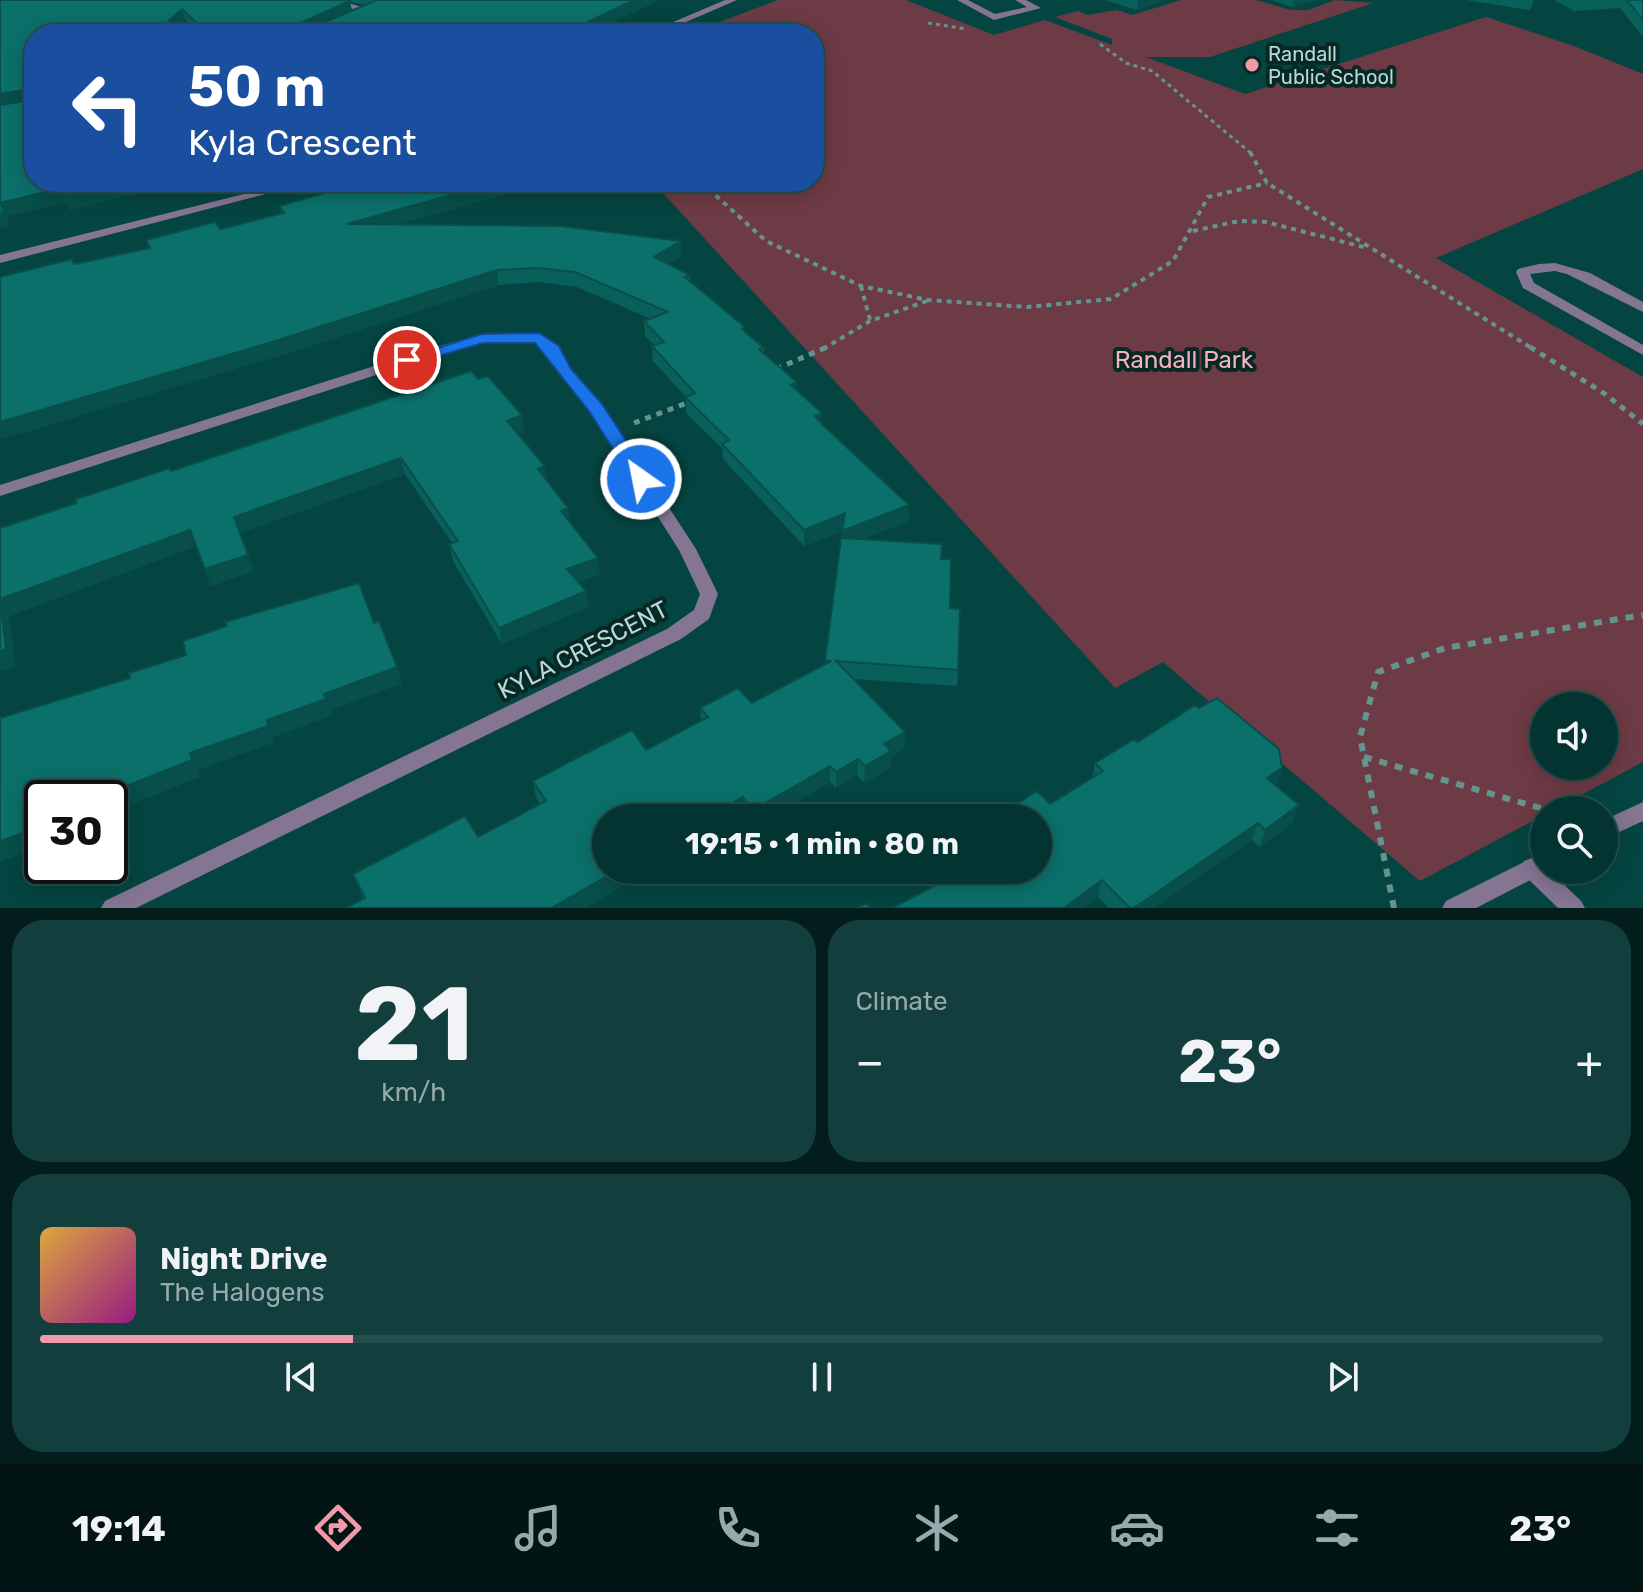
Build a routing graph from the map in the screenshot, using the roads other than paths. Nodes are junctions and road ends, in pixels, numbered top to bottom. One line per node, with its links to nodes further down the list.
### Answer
1 (328, 0): 8 (street)
2 (733, 0): 7 (street)
3 (961, 0): 4 (street)
4 (1019, 0)
5 (692, 1): 7 (street)
6 (385, 5): 8 (street)
7 (708, 7): 10 (street)
8 (370, 11): 9 (street)
9 (356, 17)
10 (671, 24)
11 (266, 192): 12 (street)
12 (0, 259)
13 (1643, 308): 14 (street)
14 (1643, 351)
15 (0, 491): 20 (street, KYLA CRESCENT)
16 (1643, 811): 17 (street)
17 (1618, 823)
18 (1530, 869): 21 (street)
19 (1553, 884): 22 (street)
20 (113, 908)
21 (1454, 908)
22 (1573, 908)

